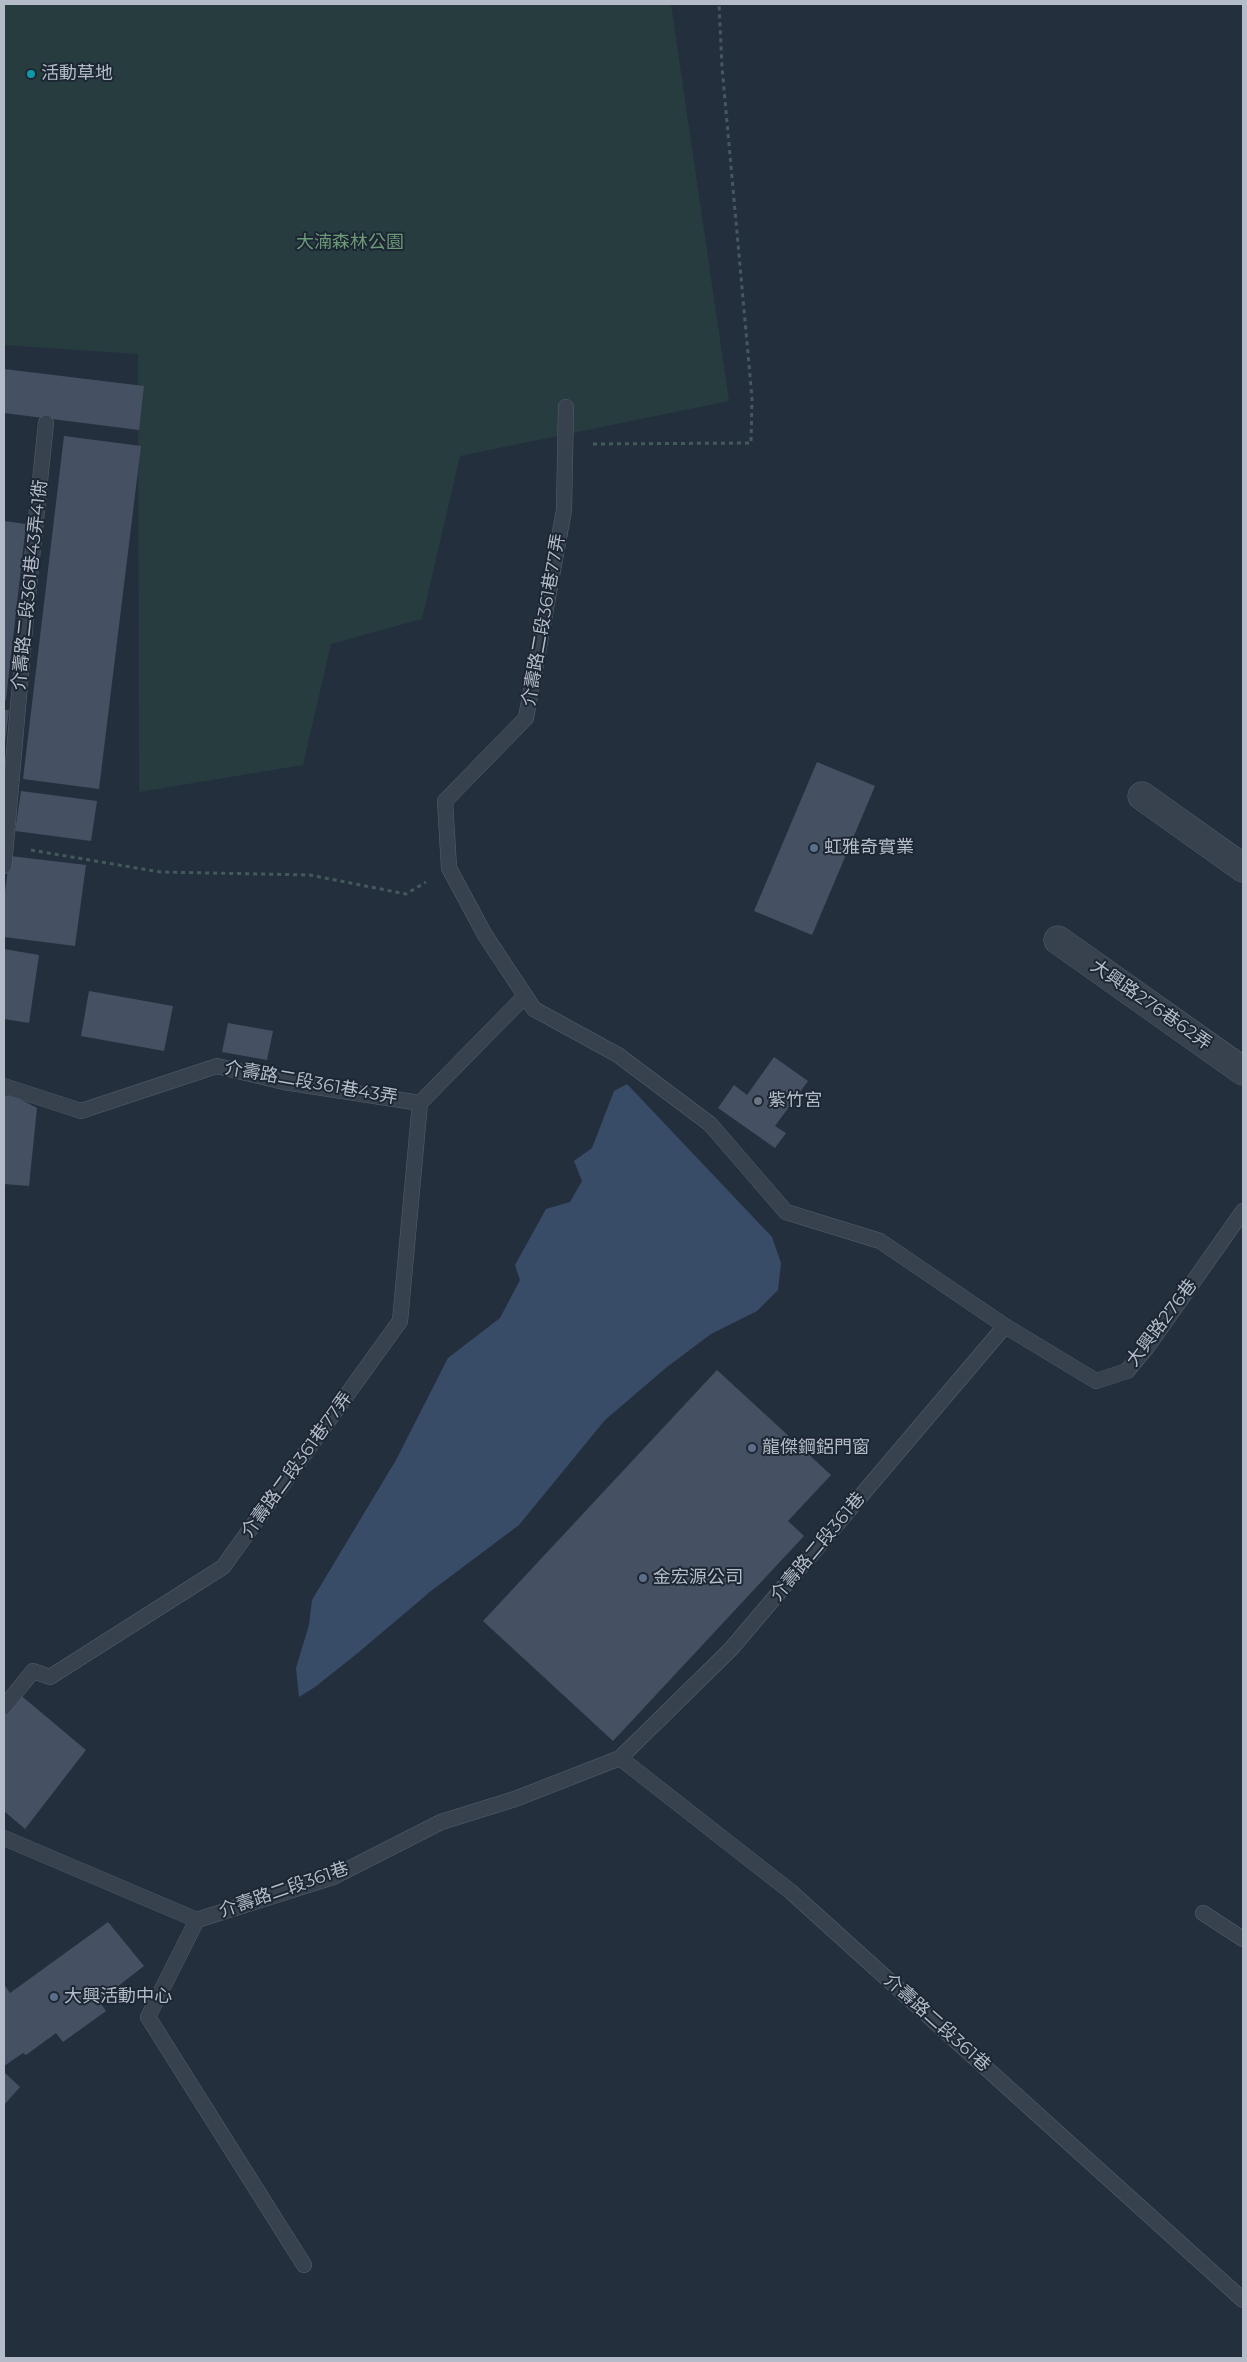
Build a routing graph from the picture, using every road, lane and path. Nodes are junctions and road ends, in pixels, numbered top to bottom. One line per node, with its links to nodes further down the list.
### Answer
1 (719, 4): 4 (path)
2 (566, 407): 4 (lane, 介壽路二段361巷77弄)
3 (46, 424): 6 (lane, 介壽路二段361巷43弄41衖)
4 (567, 446): 8 (lane, 介壽路二段361巷77弄)
5 (1142, 796): 9 (street)
6 (5, 846): 7 (lane, 介壽路二段361巷43弄41衖); 8 (path)
7 (4, 866)
8 (449, 868): 11 (lane, 介壽路二段361巷77弄)
9 (1243, 868)
10 (1058, 940): 12 (street, 大興路276巷62弄)
11 (525, 996): 14 (lane); 16 (lane, 介壽路二段361巷77弄)
12 (1243, 1071)
13 (4, 1086): 14 (lane, 介壽路二段361巷43弄)
14 (420, 1103): 17 (lane, 介壽路二段361巷77弄)
15 (1243, 1211): 16 (lane, 大興路276巷)
16 (1005, 1326): 18 (lane, 介壽路二段361巷)
17 (4, 1707)
18 (620, 1758): 21 (lane, 介壽路二段361巷); 24 (lane, 介壽路二段361巷)
19 (4, 1838): 21 (lane, 介壽路二段361巷)
20 (1203, 1913): 22 (lane)
21 (197, 1920): 23 (lane)
22 (1243, 1939)
23 (304, 2265)
24 (1243, 2300)

